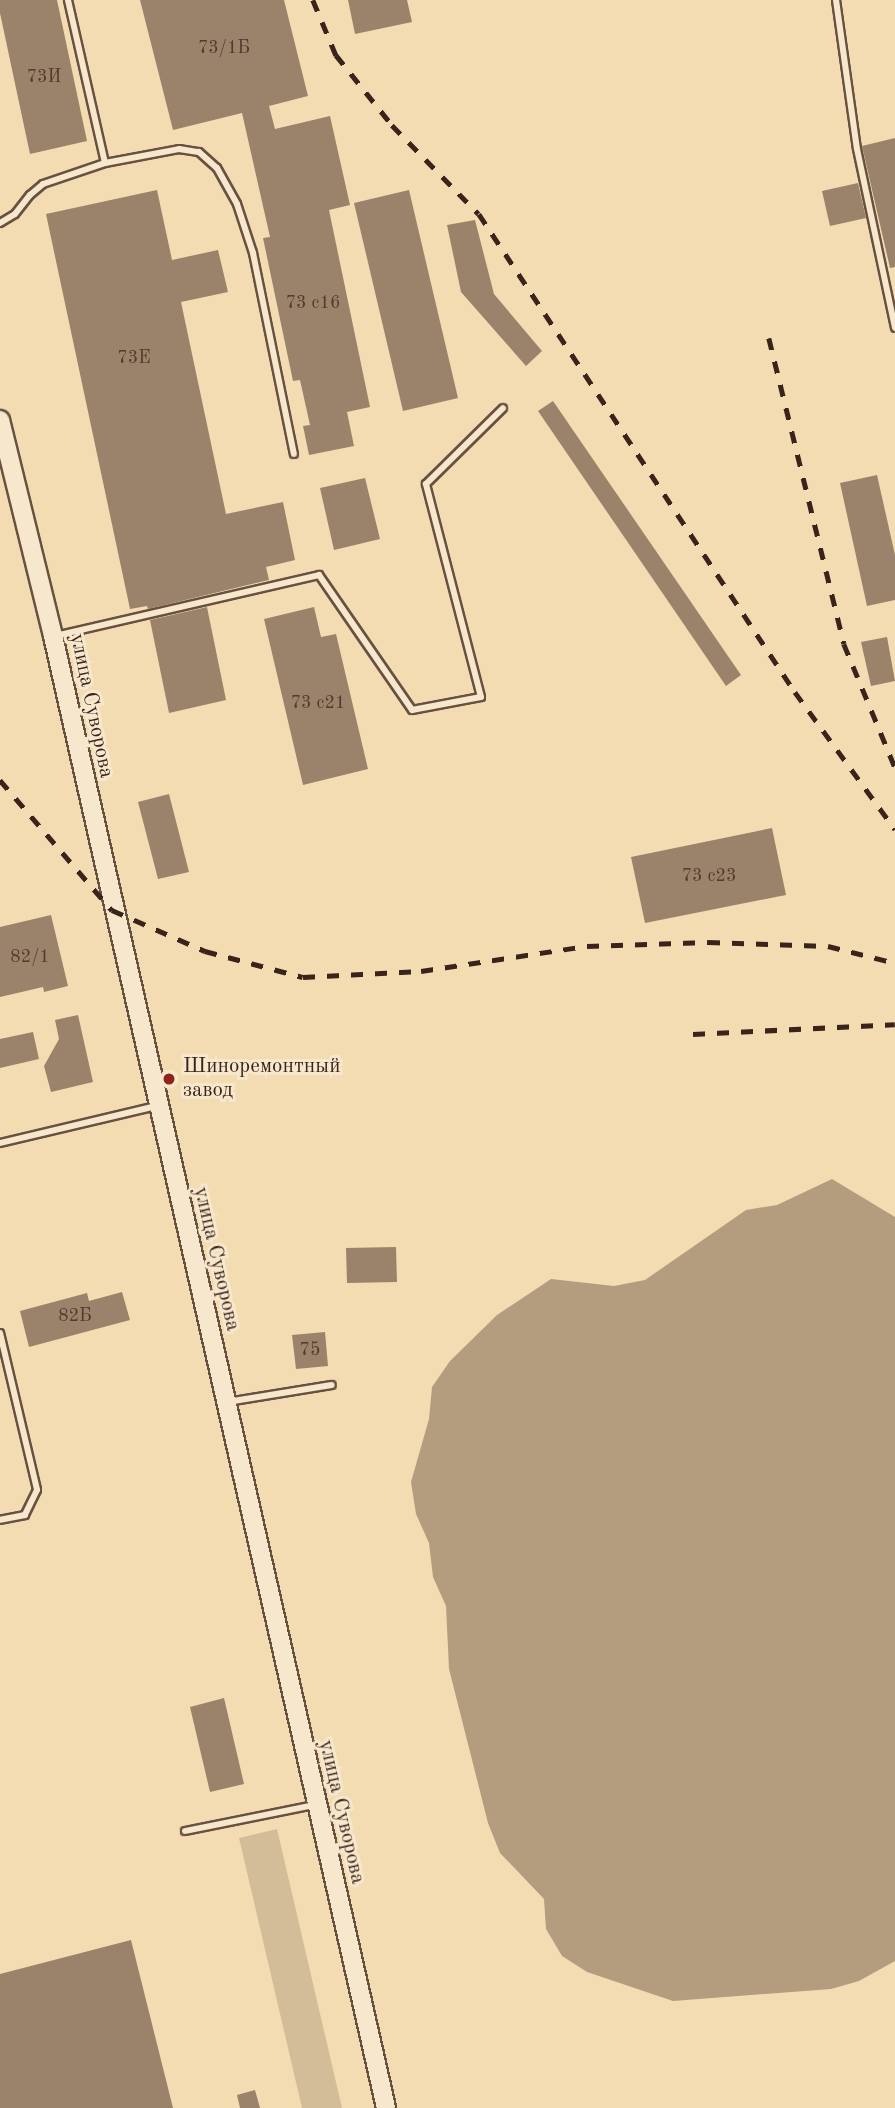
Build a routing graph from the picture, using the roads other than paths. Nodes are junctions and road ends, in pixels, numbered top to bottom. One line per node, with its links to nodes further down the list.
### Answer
1 (68, 0): 3 (lane)
2 (836, 0): 5 (lane)
3 (105, 163): 4 (lane); 8 (lane)
4 (0, 223)
5 (895, 328)
6 (502, 408): 9 (lane)
7 (0, 420): 9 (main road, улица Суворова)
8 (294, 454)
9 (53, 636): 10 (main road, улица Суворова)
10 (157, 1105): 11 (lane); 14 (main road, улица Суворова)
11 (0, 1143)
12 (0, 1333): 15 (lane)
13 (332, 1385): 14 (lane)
14 (225, 1403): 16 (main road, улица Суворова)
15 (0, 1520)
16 (316, 1805): 17 (lane); 18 (main road, улица Суворова)
17 (185, 1831)
18 (386, 2108)

